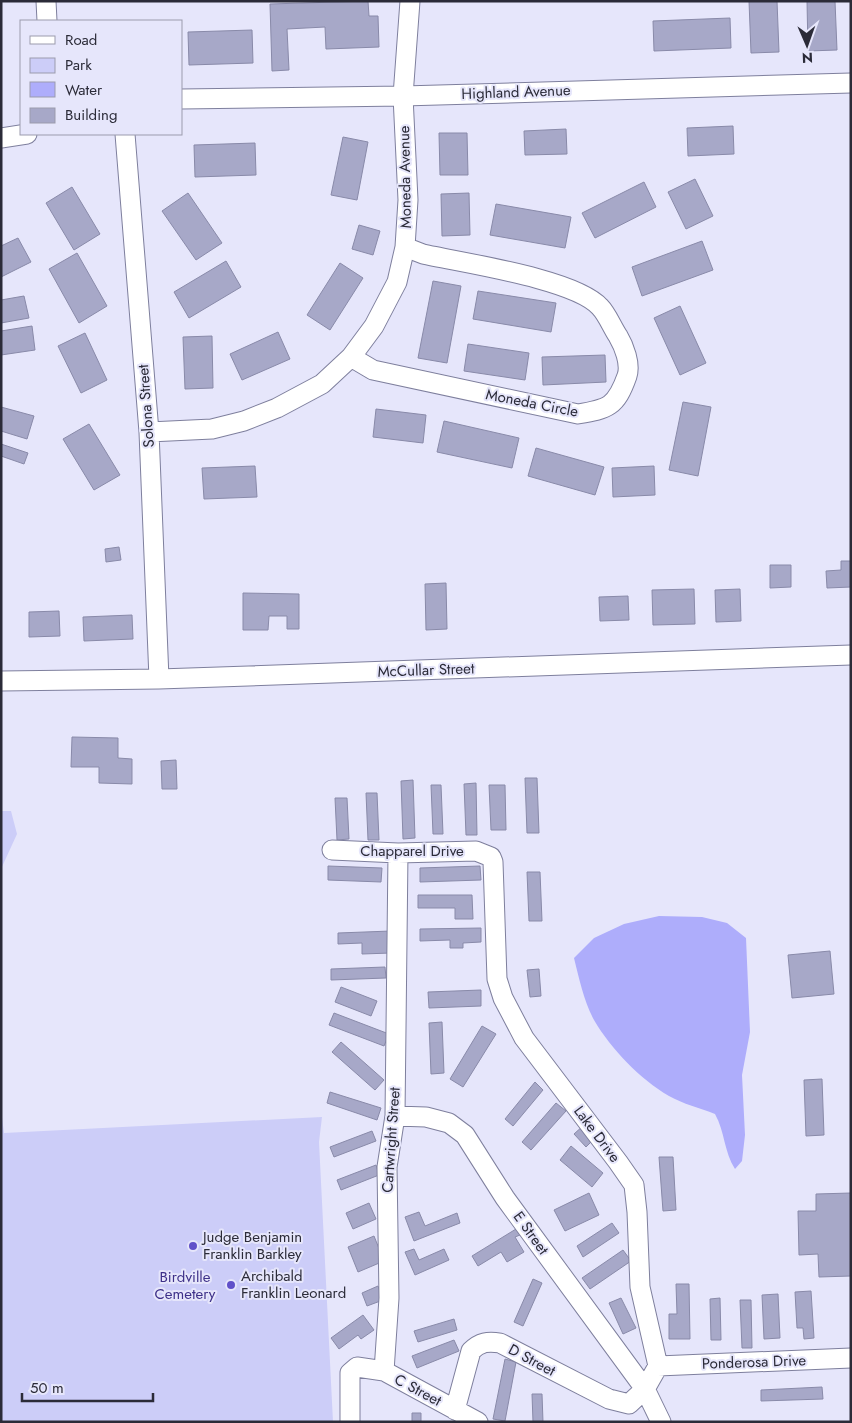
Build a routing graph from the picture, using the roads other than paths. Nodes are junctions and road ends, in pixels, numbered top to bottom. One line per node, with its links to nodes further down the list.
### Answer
1 (46, 1): 3 (street)
2 (410, 1): 5 (street, Moneda Avenue)
3 (47, 20)
4 (851, 83): 5 (street, Highland Avenue)
5 (403, 96): 6 (street, Highland Avenue); 10 (street, Moneda Avenue)
6 (182, 99)
7 (20, 135): 9 (street)
8 (125, 135): 12 (street, Solona Street)
9 (1, 138)
10 (406, 247): 11 (street, Moneda Avenue); 11 (street, Moneda Circle)
11 (352, 357): 12 (street, Moneda Avenue)
12 (149, 432): 14 (street, Solona Street)
13 (851, 655): 14 (street, McCullar Street)
14 (159, 679): 15 (street, McCullar Street)
15 (1, 681)
16 (332, 850): 17 (street, Chapparel Drive)
17 (398, 853): 18 (street, Chapparel Drive); 19 (street, Cartwright Street)
18 (491, 857): 21 (street, Lake Drive)
19 (395, 1116): 22 (street, Cartwright Street); 23 (street, E Street)
20 (851, 1358): 21 (street, Ponderosa Drive)
21 (658, 1366): 23 (street)
22 (384, 1372): 24 (street, C Street); 25 (street)
23 (645, 1389): 24 (street, D Street); 27 (street)
24 (455, 1410): 26 (street, C Street)
25 (350, 1422)
26 (478, 1422)
27 (661, 1422)

